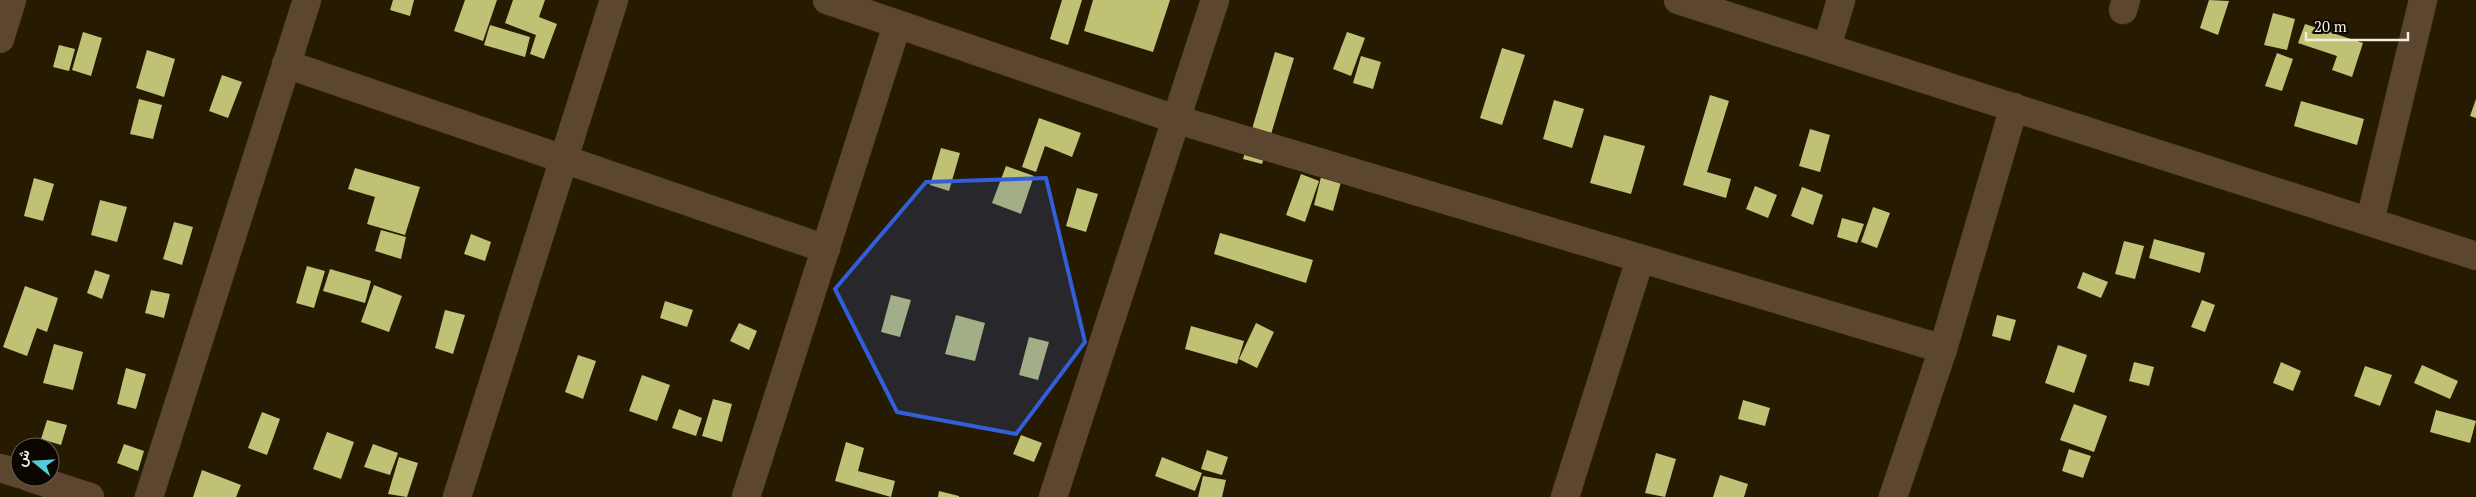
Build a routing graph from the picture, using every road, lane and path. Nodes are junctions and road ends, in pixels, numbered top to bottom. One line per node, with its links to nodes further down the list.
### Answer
1 (12, 0): 10 (street)
2 (307, 0): 12 (street)
3 (614, 0): 15 (street)
4 (827, 0): 9 (street)
5 (1214, 0): 14 (street)
6 (1678, 0): 11 (street)
7 (1841, 0): 11 (street)
8 (2423, 0): 16 (street)
9 (898, 25): 14 (street); 17 (street)
10 (0, 39)
11 (1827, 47): 13 (street)
12 (286, 64): 15 (street); 23 (street)
13 (2014, 107): 16 (street); 20 (street)
14 (1175, 119): 19 (street); 26 (street)
15 (563, 159): 17 (street); 24 (street)
16 (2370, 221): 18 (street)
17 (826, 249): 25 (street)
18 (2476, 256)
19 (1640, 259): 20 (street); 27 (street)
20 (1943, 349): 28 (street)
21 (59, 487): 22 (street)
22 (90, 497)
23 (149, 497)
24 (457, 497)
25 (746, 497)
26 (1053, 497)
27 (1565, 497)
28 (1893, 497)

